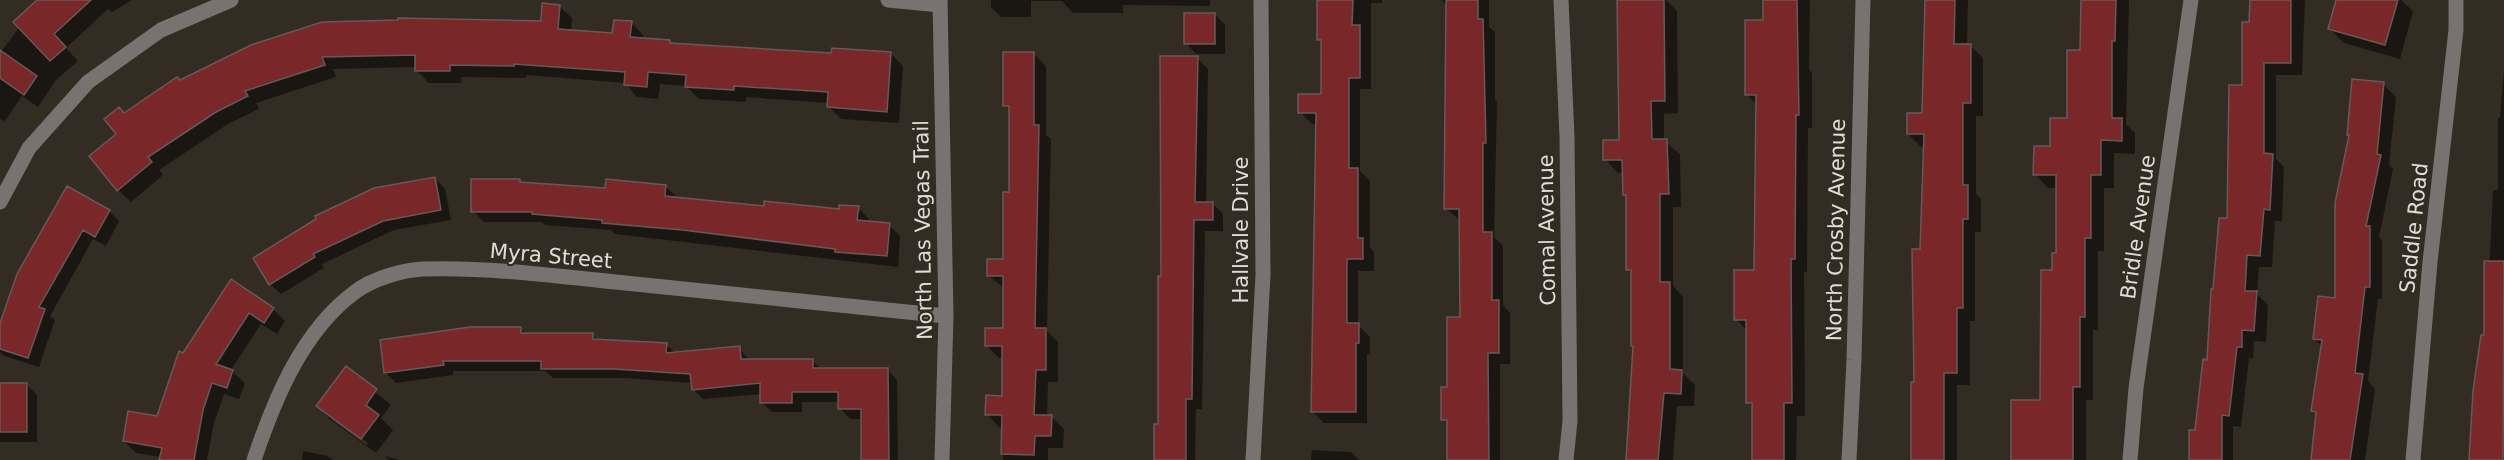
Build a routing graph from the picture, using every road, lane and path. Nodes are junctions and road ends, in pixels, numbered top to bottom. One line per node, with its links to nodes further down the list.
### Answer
1 (231, 0): 9 (street)
2 (888, 0): 8 (street)
3 (1261, 0): 13 (street, Hallvale Drive)
4 (1561, 0): 14 (street, Comal Avenue)
5 (1863, 0): 15 (street, North Crosby Avenue)
6 (2191, 0): 16 (street, Bridle Avenue)
7 (2456, 0): 17 (street, Saddle Road)
8 (940, 3): 10 (street, North Las Vegas Trail)
9 (0, 202)
10 (946, 316): 11 (street, Myra Street); 12 (street, North Las Vegas Trail)
11 (254, 460)
12 (942, 460)
13 (1253, 460)
14 (1566, 460)
15 (1849, 460)
16 (2130, 460)
17 (2413, 460)

